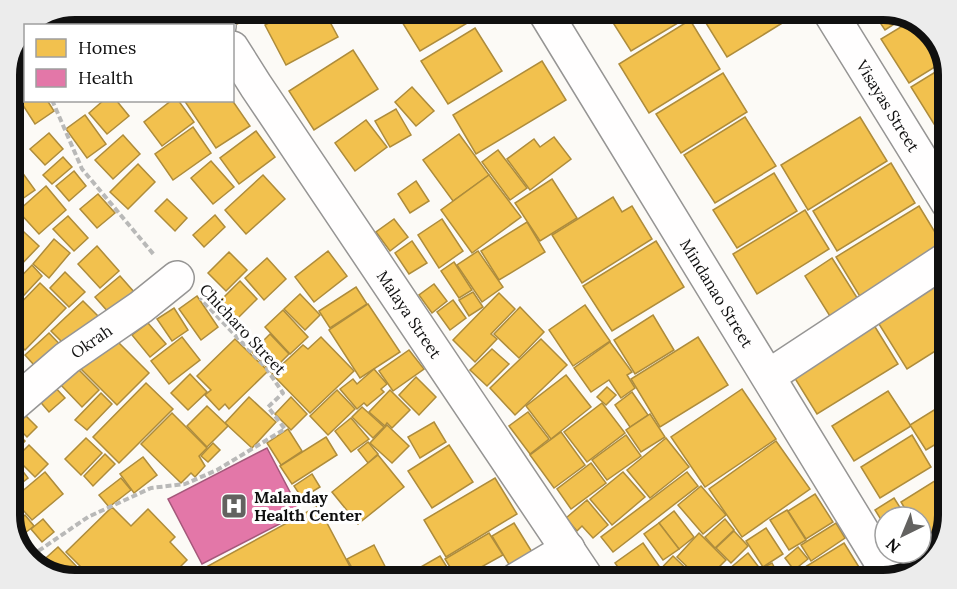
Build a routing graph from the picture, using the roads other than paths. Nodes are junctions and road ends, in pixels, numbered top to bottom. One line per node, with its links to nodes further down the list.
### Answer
1 (550, 20): 7 (street, Mindanao Street)
2 (835, 20): 4 (street, Visayas Street)
3 (234, 51): 9 (street, Malaya Street)
4 (937, 186)
5 (937, 265): 7 (street)
6 (177, 278): 8 (street, Okrah)
7 (769, 376): 12 (street, Mindanao Street)
8 (20, 399)
9 (568, 549): 10 (street); 11 (street, Malaya Street)
10 (533, 570)
11 (582, 570)
12 (886, 570)

